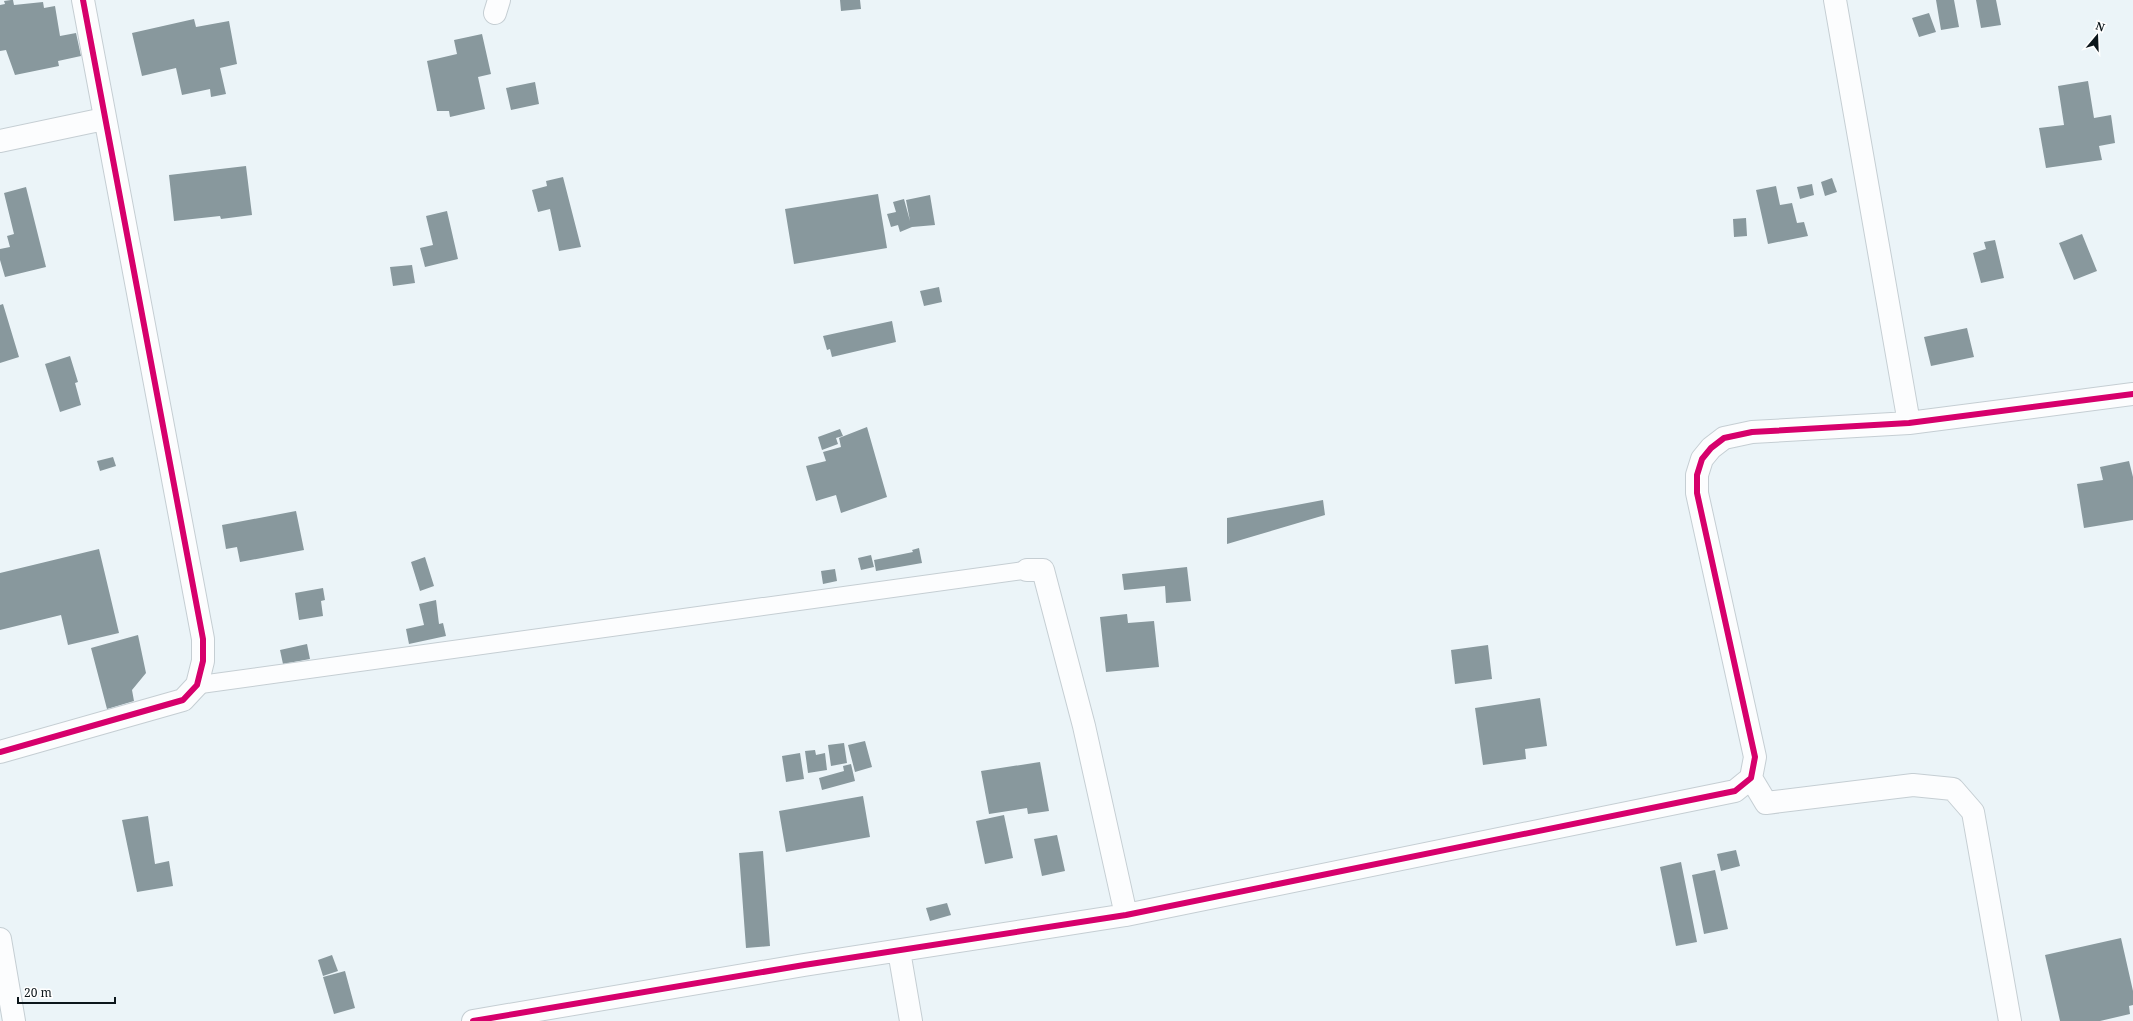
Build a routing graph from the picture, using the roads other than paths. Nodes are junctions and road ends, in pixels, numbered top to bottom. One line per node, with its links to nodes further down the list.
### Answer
1 (82, 0): 3 (street)
2 (1835, 0): 6 (street)
3 (104, 119): 4 (street); 8 (street)
4 (0, 141)
5 (2133, 394): 6 (street)
6 (1909, 423): 10 (street)
7 (1027, 570): 8 (lane); 11 (street)
8 (197, 684): 9 (street)
9 (0, 752)
10 (1750, 778): 11 (street); 17 (street)
11 (1126, 915): 13 (street)
12 (0, 939): 14 (street)
13 (899, 950): 15 (street); 16 (street)
14 (14, 1021)
15 (473, 1021)
16 (911, 1021)
17 (2010, 1021)

